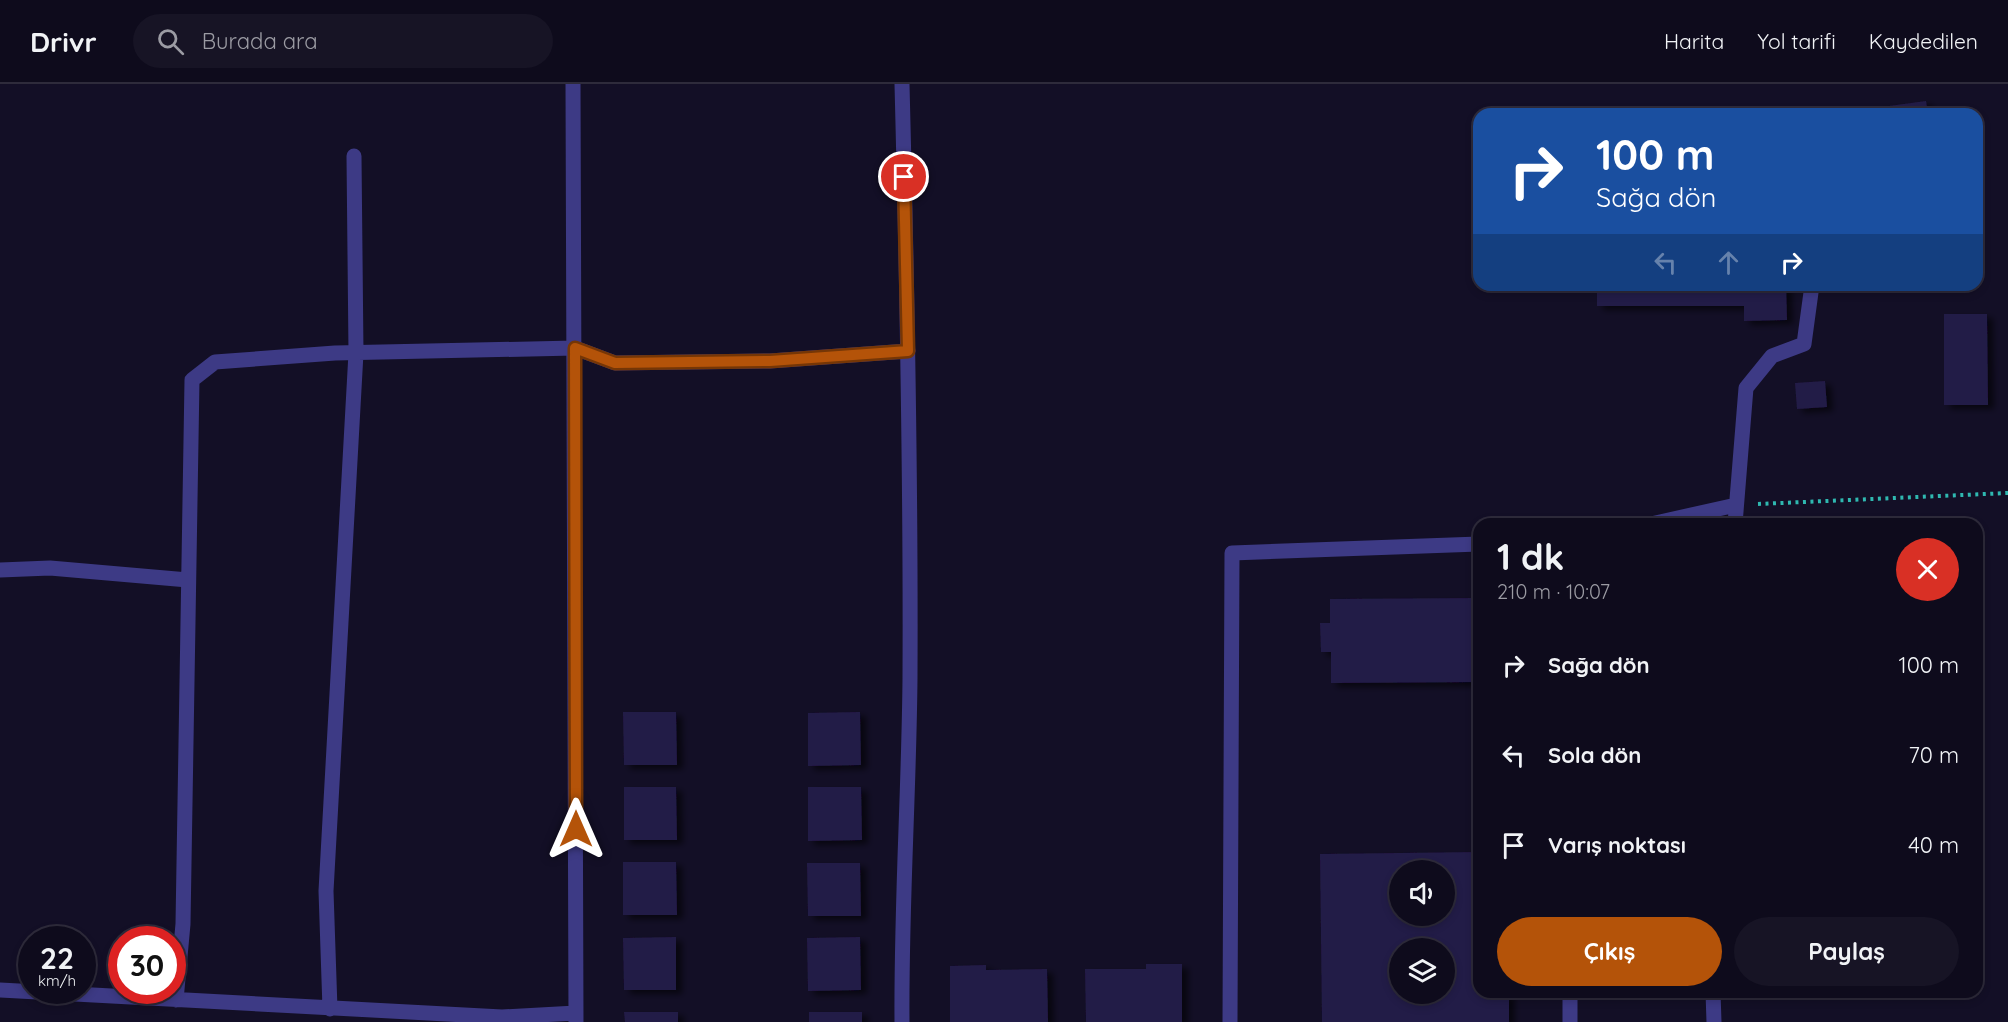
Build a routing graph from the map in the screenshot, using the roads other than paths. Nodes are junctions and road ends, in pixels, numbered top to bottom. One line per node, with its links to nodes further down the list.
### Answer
1 (573, 84): 5 (street)
2 (902, 84): 6 (street)
3 (354, 156): 7 (street)
4 (1811, 291): 8 (street)
5 (575, 348): 6 (street); 7 (street); 21 (street)
6 (908, 351): 22 (street)
7 (356, 353): 13 (street); 20 (street)
8 (1736, 505): 9 (street); 10 (street)
9 (1679, 518)
10 (1735, 518)
11 (1473, 544): 23 (street)
12 (0, 570): 13 (street)
13 (188, 580): 14 (street)
14 (183, 926)
15 (0, 990): 16 (street)
16 (108, 996)
17 (1570, 998): 24 (street)
18 (1713, 998): 25 (street)
19 (186, 1001): 20 (street)
20 (330, 1009): 21 (street)
21 (576, 1017)
22 (902, 1022)
23 (1230, 1022)
24 (1570, 1022)
25 (1714, 1022)

